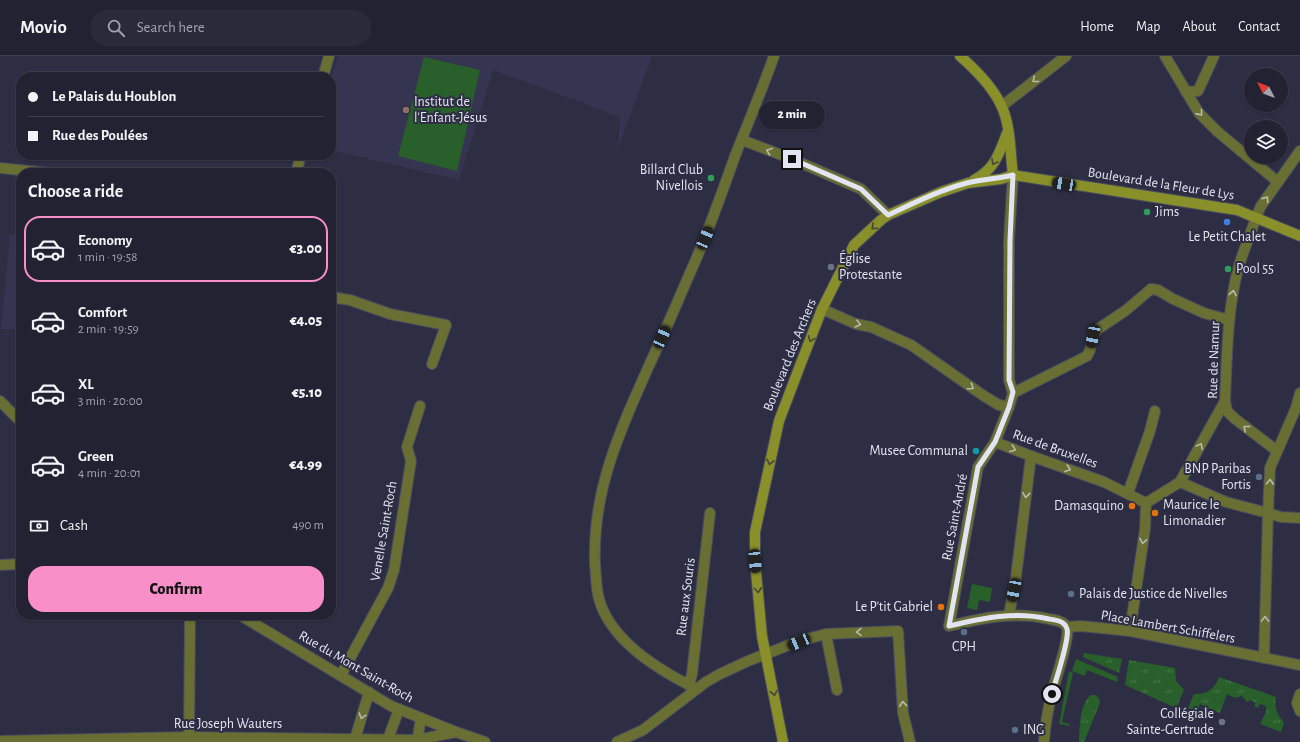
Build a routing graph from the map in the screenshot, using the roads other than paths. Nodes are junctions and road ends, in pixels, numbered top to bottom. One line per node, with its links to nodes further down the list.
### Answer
1 (329, 56): 7 (street)
2 (774, 56): 11 (street)
3 (960, 56): 9 (main road)
4 (1066, 56): 9 (street, one-way to 9)
5 (1165, 56): 8 (street)
6 (1214, 56): 8 (street)
7 (324, 72)
8 (1186, 92): 16 (street, one-way to 16)
9 (1002, 106): 10 (main road)
10 (1008, 131): 15 (main road); 17 (main road, one-way to 17)
11 (742, 140): 18 (street, one-way to 11); 54 (street)
12 (1300, 151): 16 (street, Rue de Namur)
13 (0, 168): 14 (street)
14 (16, 170)
15 (1013, 175): 17 (main road, Boulevard des Archers); 19 (main road, Boulevard de la Fleur de Lys); 25 (street, Rue de Bruxelles)
16 (1278, 182): 19 (street, Rue de Namur, one-way to 16)
17 (968, 183): 18 (main road, Boulevard des Archers)
18 (888, 215): 22 (main road, Boulevard des Archers, one-way to 22)
19 (1256, 217): 20 (main road, Boulevard de la Fleur de Lys); 23 (street, Rue de Namur, one-way to 19)
20 (1300, 236)
21 (336, 298): 24 (street)
22 (822, 309): 30 (street, one-way to 30); 50 (main road, Boulevard des Archers, one-way to 50)
23 (1229, 320): 25 (street); 28 (street, Rue de Namur)
24 (432, 364)
25 (1013, 392): 30 (street, Rue de Bruxelles)
26 (1300, 393): 34 (street)
27 (0, 401): 32 (street)
28 (1225, 401): 34 (street, Rue de Namur, one-way to 28); 36 (street, one-way to 28)
29 (420, 406): 53 (street, Venelle Saint-Roch)
30 (1009, 407): 33 (street, Rue de Bruxelles)
31 (1154, 411): 37 (street)
32 (16, 417)
33 (995, 442): 35 (street, Rue de Bruxelles, one-way to 35); 44 (street, Rue Saint-André)
34 (1277, 451): 40 (street, one-way to 34)
35 (1031, 456): 37 (street, Rue de Bruxelles, one-way to 37); 44 (street, one-way to 44)
36 (1180, 482): 38 (street); 40 (street)
37 (1128, 493): 38 (street, Rue de Bruxelles)
38 (1146, 502): 48 (street, one-way to 48)
39 (710, 513): 54 (street, Rue aux Souris)
40 (1268, 513): 41 (street); 51 (street, one-way to 40)
41 (1300, 518)
42 (16, 564): 43 (street)
43 (0, 565)
44 (1009, 615): 47 (street)
45 (190, 620): 62 (street)
46 (248, 620): 53 (street, Rue du Mont Saint-Roch)
47 (1067, 627): 48 (street, Place Lambert Schiffelers); 67 (street)
48 (1130, 631): 51 (street, Place Lambert Schiffelers)
49 (826, 634): 50 (street); 55 (street); 71 (street, one-way to 49)
50 (767, 655): 54 (street); 70 (main road, Boulevard des Archers, one-way to 70)
51 (1264, 658): 52 (street, Place Lambert Schiffelers)
52 (1300, 665)
53 (341, 675): 56 (street, Rue du Mont Saint-Roch)
54 (693, 687): 69 (street)
55 (837, 690)
56 (369, 692): 58 (street, Rue du Mont Saint-Roch); 63 (street, one-way to 63)
57 (1300, 694): 59 (street)
58 (399, 710): 60 (street, Rue du Mont Saint-Roch); 64 (street)
59 (1300, 711)
60 (421, 718): 61 (street, Rue du Mont Saint-Roch); 66 (street)
61 (456, 732): 66 (street, Rue Joseph Wauters); 68 (street, Rue du Mont Saint-Roch)
62 (189, 738): 63 (street, Rue Joseph Wauters); 65 (street, Rue Joseph Wauters)
63 (355, 739): 64 (street, Rue Joseph Wauters)
64 (388, 739): 66 (street, Rue Joseph Wauters)
65 (0, 741)
66 (417, 741)
67 (1042, 741)
68 (486, 742)
69 (617, 742)
70 (783, 742)
71 (910, 742)

